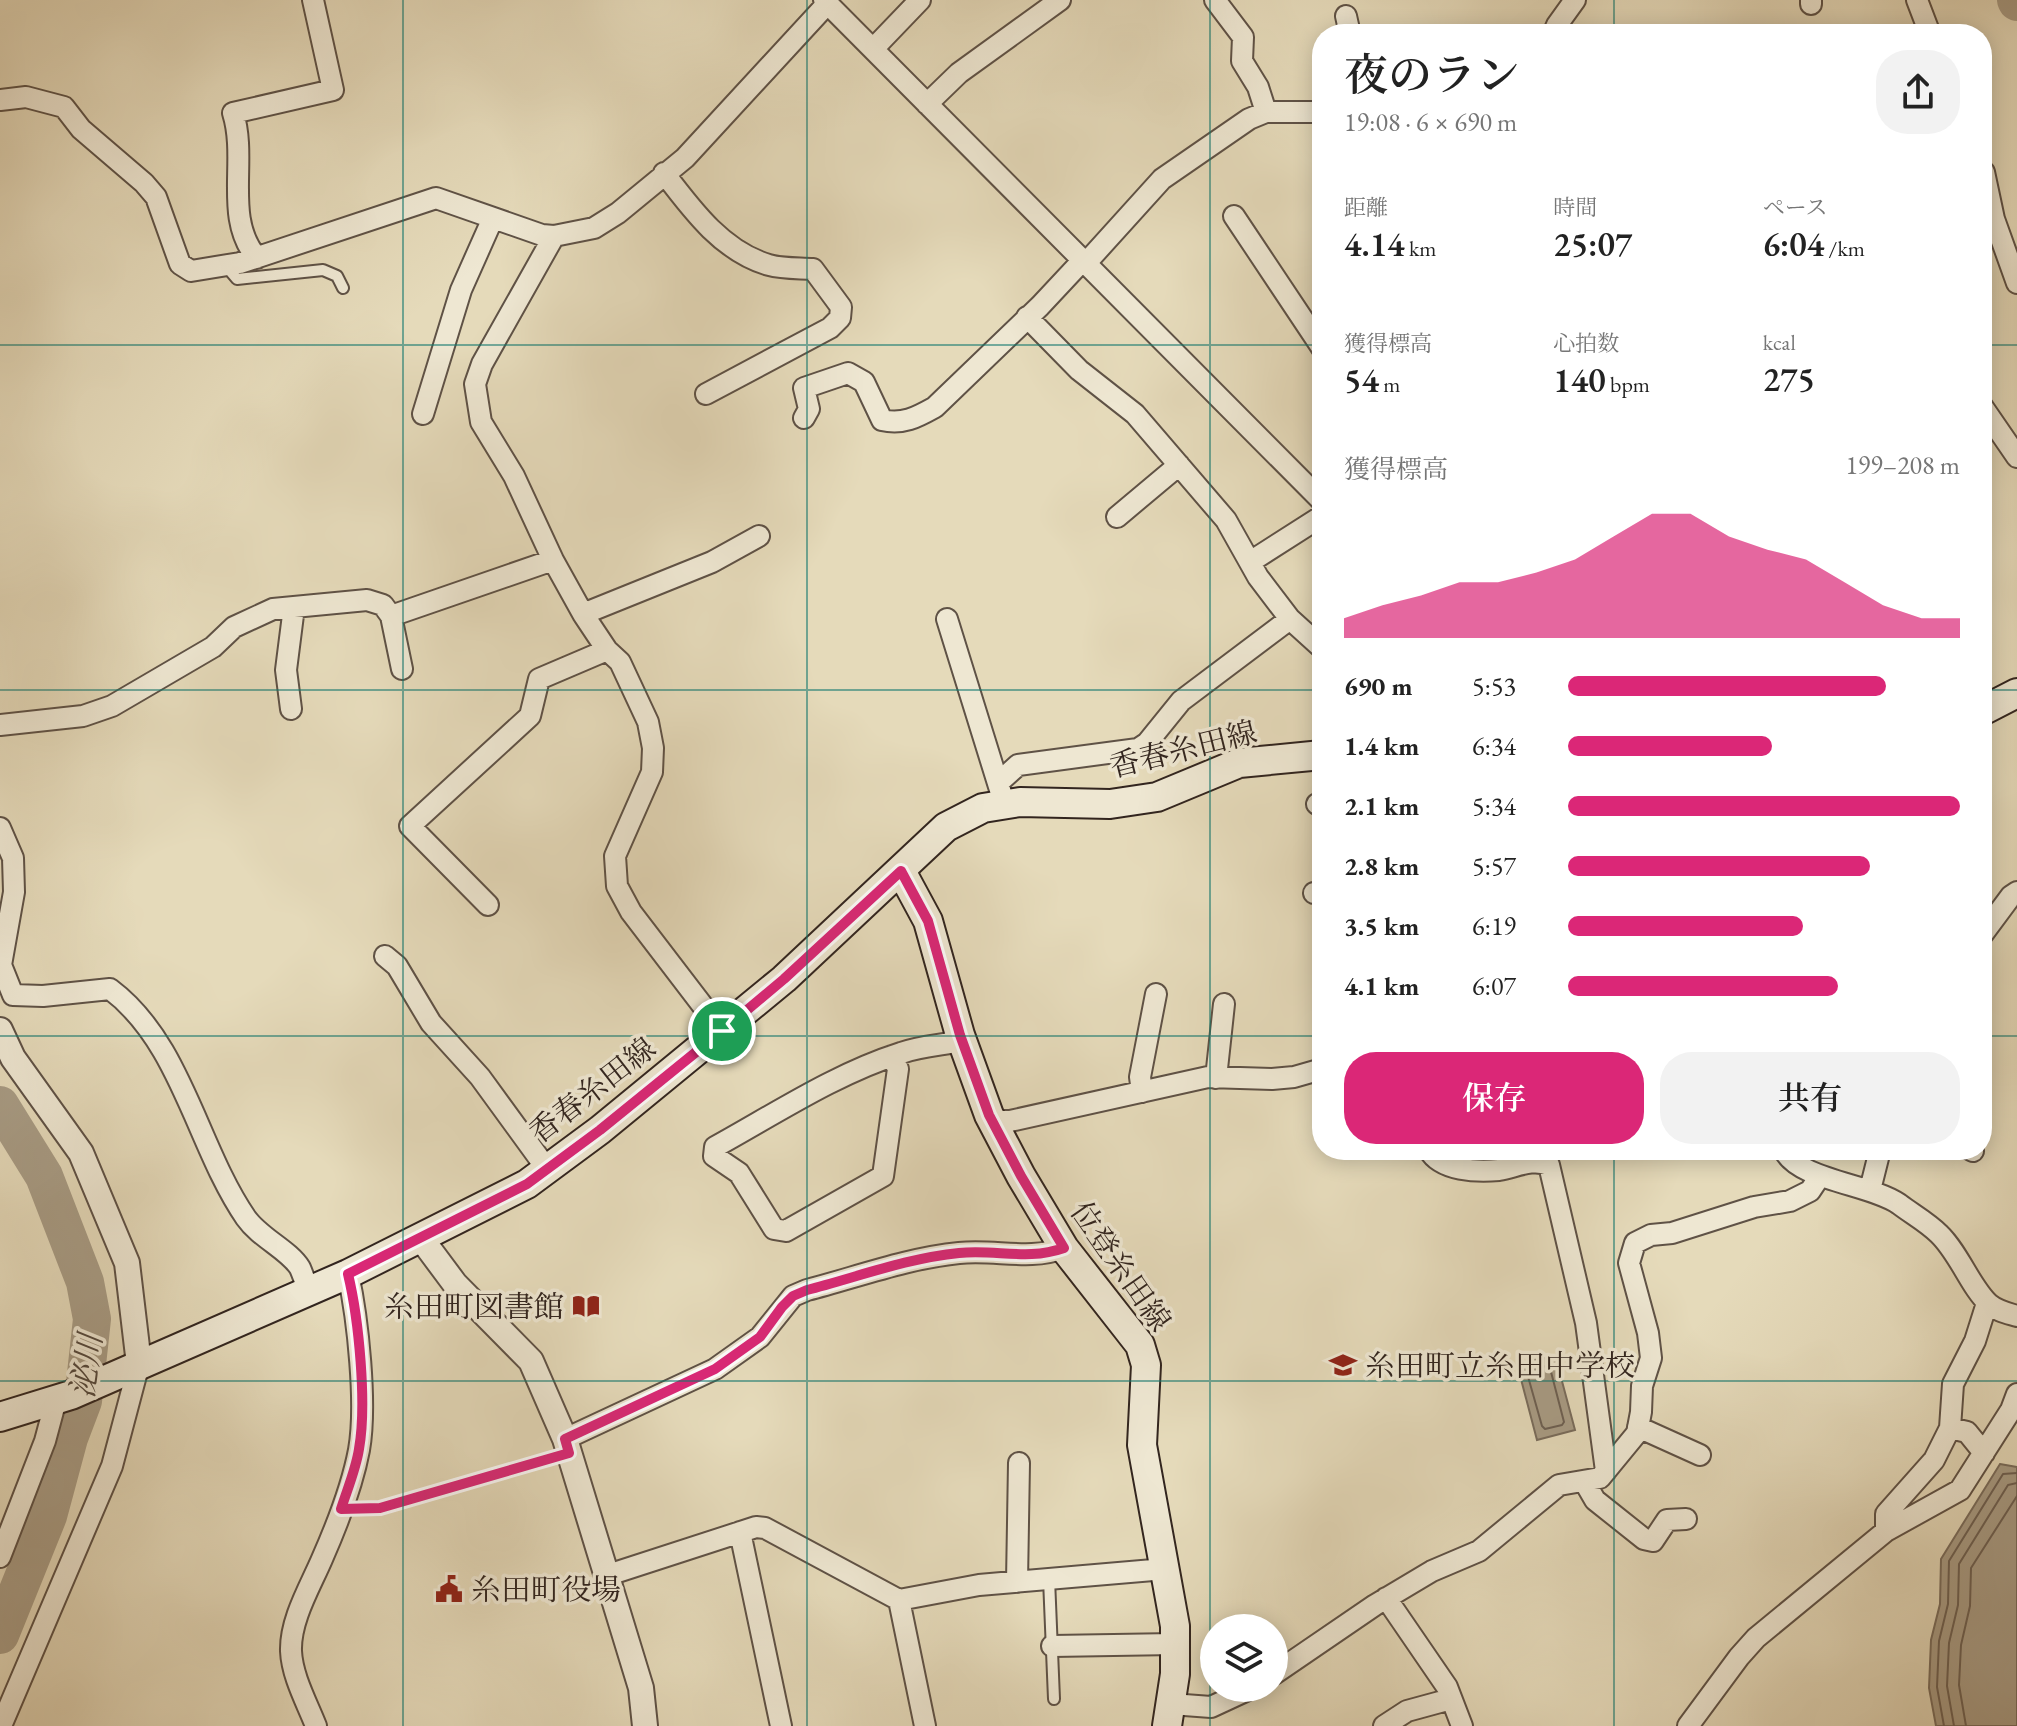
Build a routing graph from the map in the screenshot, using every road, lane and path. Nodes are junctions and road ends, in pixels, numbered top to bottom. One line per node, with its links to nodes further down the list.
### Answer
1 (313, 0): 20 (street)
2 (920, 0): 10 (street)
3 (1060, 0): 12 (street)
4 (1215, 0): 13 (street)
5 (1575, 0): 8 (street)
6 (1917, 0): 9 (street)
7 (826, 2): 10 (street); 15 (street)
8 (1558, 24)
9 (1926, 24)
10 (873, 49): 12 (street)
11 (0, 100): 22 (street)
12 (927, 104): 21 (street)
13 (1266, 112): 14 (street); 21 (street)
14 (1312, 112)
15 (664, 173): 19 (street); 27 (street)
16 (1992, 210): 23 (street)
17 (1234, 216): 26 (street)
18 (493, 218): 19 (street); 20 (street); 28 (street)
19 (554, 236): 37 (street)
20 (257, 258): 22 (street)
21 (1084, 262): 25 (street); 33 (street)
22 (226, 266): 24 (lane)
23 (2017, 283)
24 (343, 288)
25 (1027, 317): 29 (street); 32 (street)
26 (1312, 333)
27 (706, 394)
28 (423, 414)
29 (804, 418)
30 (1992, 421): 31 (street)
31 (2017, 457)
32 (1179, 465): 34 (street); 38 (street)
33 (1312, 491)
34 (1117, 517)
35 (1312, 522): 38 (street)
36 (759, 536): 40 (street)
37 (553, 560): 40 (street); 41 (street)
38 (1250, 562): 43 (street)
39 (294, 607): 41 (street); 49 (street); 50 (street)
40 (583, 614): 45 (street)
41 (391, 616): 46 (street)
42 (947, 619): 52 (street)
43 (1290, 619): 44 (street); 52 (street)
44 (1312, 639)
45 (607, 650): 56 (street); 63 (street)
46 (402, 669)
47 (2015, 699): 48 (main road)
48 (1992, 707)
49 (291, 709)
50 (0, 725)
51 (1312, 756): 52 (main road, 香春糸田線)
52 (1001, 794): 54 (main road, 香春糸田線)
53 (0, 828): 60 (street)
54 (901, 871): 63 (main road, 香春糸田線); 64 (main road, 位登糸田線)
55 (2017, 892): 57 (street)
56 (488, 905)
57 (1992, 922)
58 (385, 956): 73 (street)
59 (1156, 994): 68 (street)
60 (7, 995): 79 (street)
61 (1224, 1004): 67 (street)
62 (0, 1030): 82 (street)
63 (722, 1031): 73 (main road, 香春糸田線)
64 (962, 1041): 65 (street); 69 (main road, 位登糸田線)
65 (892, 1056): 65 (street)
66 (1312, 1072): 67 (street)
67 (1216, 1078): 68 (street)
68 (1142, 1092): 69 (street)
69 (992, 1121): 77 (main road, 位登糸田線)
70 (1438, 1160): 92 (street)
71 (1793, 1160): 74 (street)
72 (1878, 1160): 75 (street)
73 (547, 1169): 76 (main road, 香春糸田線)
74 (1820, 1176): 75 (street); 86 (street)
75 (1870, 1190): 80 (street)
76 (420, 1237): 78 (main road, 香春糸田線); 88 (street)
77 (1064, 1248): 88 (street); 99 (main road, 位登糸田線)
78 (348, 1274): 79 (main road, 香春糸田線); 94 (street)
79 (309, 1291): 82 (main road, 香春糸田線)
80 (1987, 1303): 81 (street); 87 (street)
81 (2017, 1316)
82 (139, 1364): 84 (main road, 香春糸田線); 113 (street)
83 (2017, 1394): 89 (street)
84 (64, 1397): 85 (main road, 香春糸田線); 98 (street)
85 (0, 1417)
86 (1638, 1427): 90 (street); 92 (street)
87 (1950, 1428): 89 (street); 96 (street)
88 (567, 1446): 94 (lane); 100 (street)
89 (1984, 1453): 96 (street)
90 (1700, 1455)
91 (1019, 1463): 102 (street)
92 (1606, 1471): 93 (street)
93 (1584, 1481): 95 (street); 103 (street)
94 (341, 1509): 114 (street)
95 (1686, 1519)
96 (1886, 1531): 112 (street)
97 (740, 1532): 100 (street); 104 (street); 116 (street)
98 (0, 1557)
99 (1165, 1569): 101 (street); 105 (main road, 位登糸田線)
100 (605, 1576): 115 (street)
101 (1049, 1579): 102 (street); 106 (lane)
102 (1017, 1582): 104 (street)
103 (1386, 1598): 107 (street); 109 (street)
104 (899, 1600): 117 (street)
105 (1175, 1644): 106 (street); 111 (main road, 位登糸田線)
106 (1052, 1646): 108 (lane)
107 (1288, 1664)
108 (1054, 1699)
109 (1451, 1699): 118 (street); 119 (street)
110 (1222, 1702): 111 (street)
111 (1169, 1715)
112 (1690, 1725)
113 (1, 1726)
114 (316, 1726)
115 (645, 1726)
116 (781, 1726)
117 (925, 1726)
118 (1384, 1726)
119 (1462, 1726)

